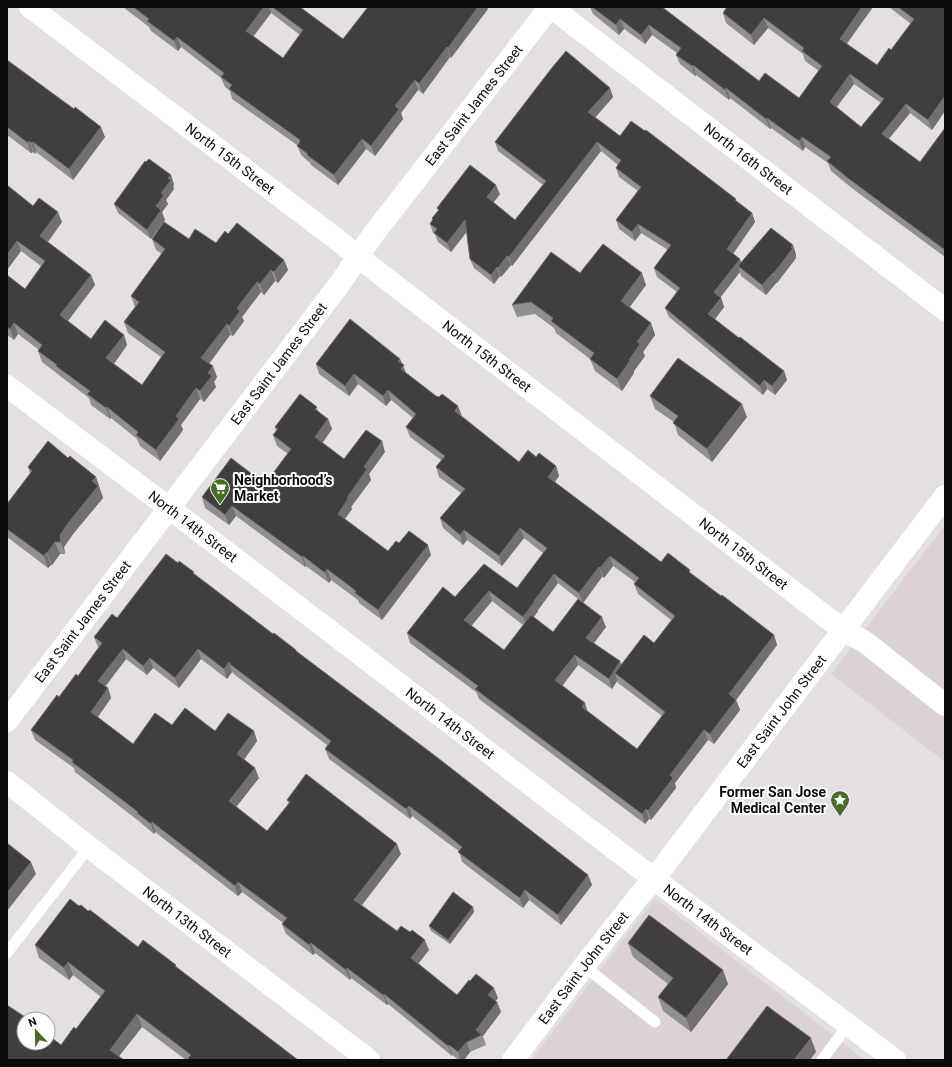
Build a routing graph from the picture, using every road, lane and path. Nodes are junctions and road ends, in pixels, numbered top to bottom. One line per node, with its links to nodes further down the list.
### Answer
1 (30, 7): 3 (street, North 15th Street)
2 (551, 7): 3 (street, East Saint James Street); 4 (street, North 16th Street)
3 (358, 257): 7 (street, East Saint James Street); 8 (street, North 15th Street)
4 (945, 310)
5 (7, 386): 7 (street, North 14th Street)
6 (945, 496): 8 (street, East Saint John Street)
7 (169, 508): 10 (street, East Saint James Street); 13 (street, North 14th Street)
8 (843, 630): 9 (street, North 15th Street); 13 (street, East Saint John Street)
9 (945, 705)
10 (7, 721)
11 (7, 782): 12 (street, North 13th Street)
12 (89, 847): 14 (lane); 18 (street, North 13th Street)
13 (654, 878): 15 (street, East Saint John Street); 17 (street, North 14th Street)
14 (7, 953)
15 (584, 966): 16 (lane); 19 (street, East Saint John Street)
16 (655, 1022)
17 (848, 1025): 20 (lane); 21 (street, North 14th Street)
18 (369, 1060)
19 (514, 1060)
20 (822, 1060)
21 (895, 1060)

